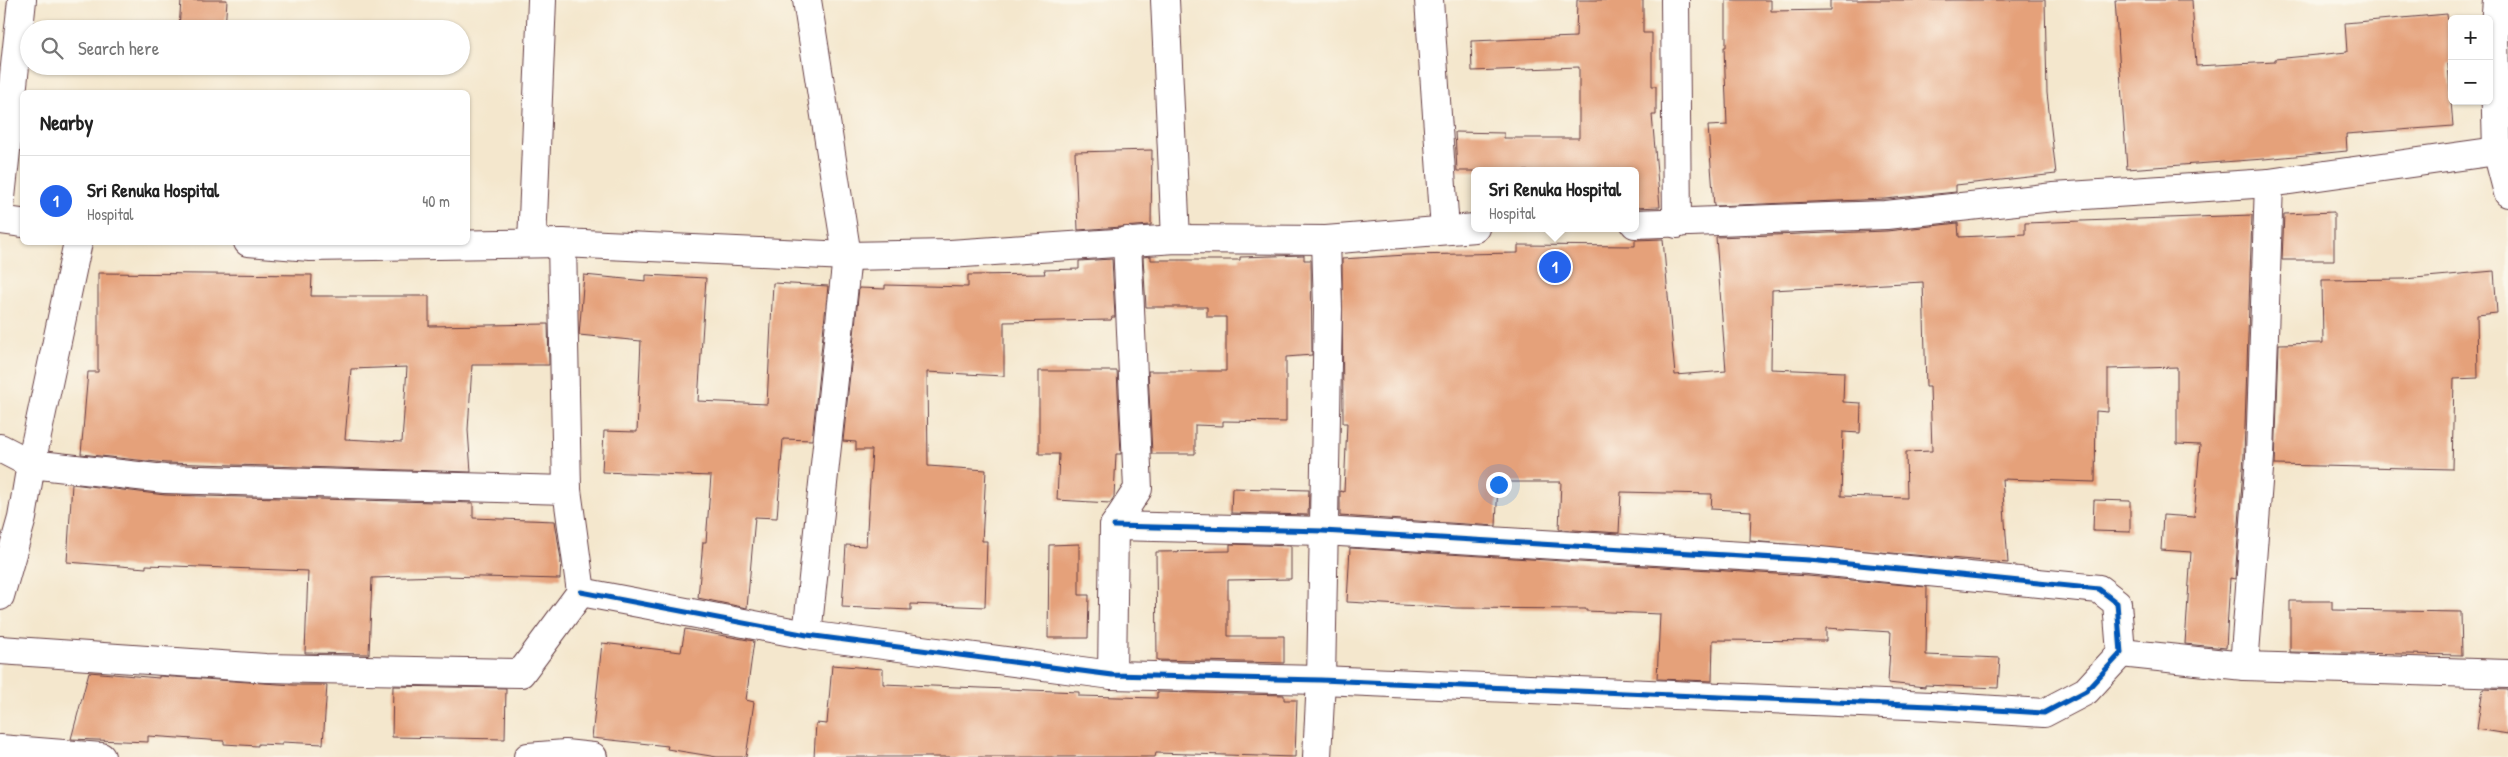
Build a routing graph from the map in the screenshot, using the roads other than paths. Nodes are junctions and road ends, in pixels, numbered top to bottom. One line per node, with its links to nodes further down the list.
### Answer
1 (22, 0): 11 (street)
2 (542, 0): 21 (street)
3 (807, 0): 27 (street)
4 (1165, 0): 18 (street)
5 (1429, 0): 17 (street)
6 (1675, 0): 15 (street)
7 (2497, 0): 8 (street)
8 (2502, 152): 9 (street); 10 (street)
9 (2269, 183): 15 (street); 38 (street)
10 (2508, 193)
11 (0, 207)
12 (0, 220): 13 (street)
13 (20, 223)
14 (1639, 224): 15 (street)
15 (1677, 224)
16 (1471, 228): 17 (street)
17 (1446, 230): 19 (street)
18 (1176, 239): 19 (street); 20 (street)
19 (1326, 240): 32 (street)
20 (1127, 241): 27 (street); 31 (street)
21 (532, 242): 22 (street); 23 (street)
22 (470, 243)
23 (562, 243): 27 (street); 30 (street)
24 (77, 245): 29 (street)
25 (285, 245): 26 (street)
26 (399, 245)
27 (847, 256): 35 (street)
28 (0, 448): 29 (street)
29 (31, 464): 30 (street); 34 (street)
30 (567, 490): 33 (street)
31 (1114, 526): 32 (street); 40 (street)
32 (1323, 531): 37 (street); 41 (street)
33 (581, 592): 35 (street); 36 (street)
34 (0, 596)
35 (808, 635): 40 (street)
36 (0, 650)
37 (2121, 653): 38 (street); 41 (street)
38 (2244, 666): 39 (street)
39 (2508, 674)
40 (1112, 676): 41 (street)
41 (1321, 680): 46 (street)
42 (0, 750): 43 (street)
43 (101, 757)
44 (528, 757): 45 (street)
45 (593, 757)
46 (1316, 757)

